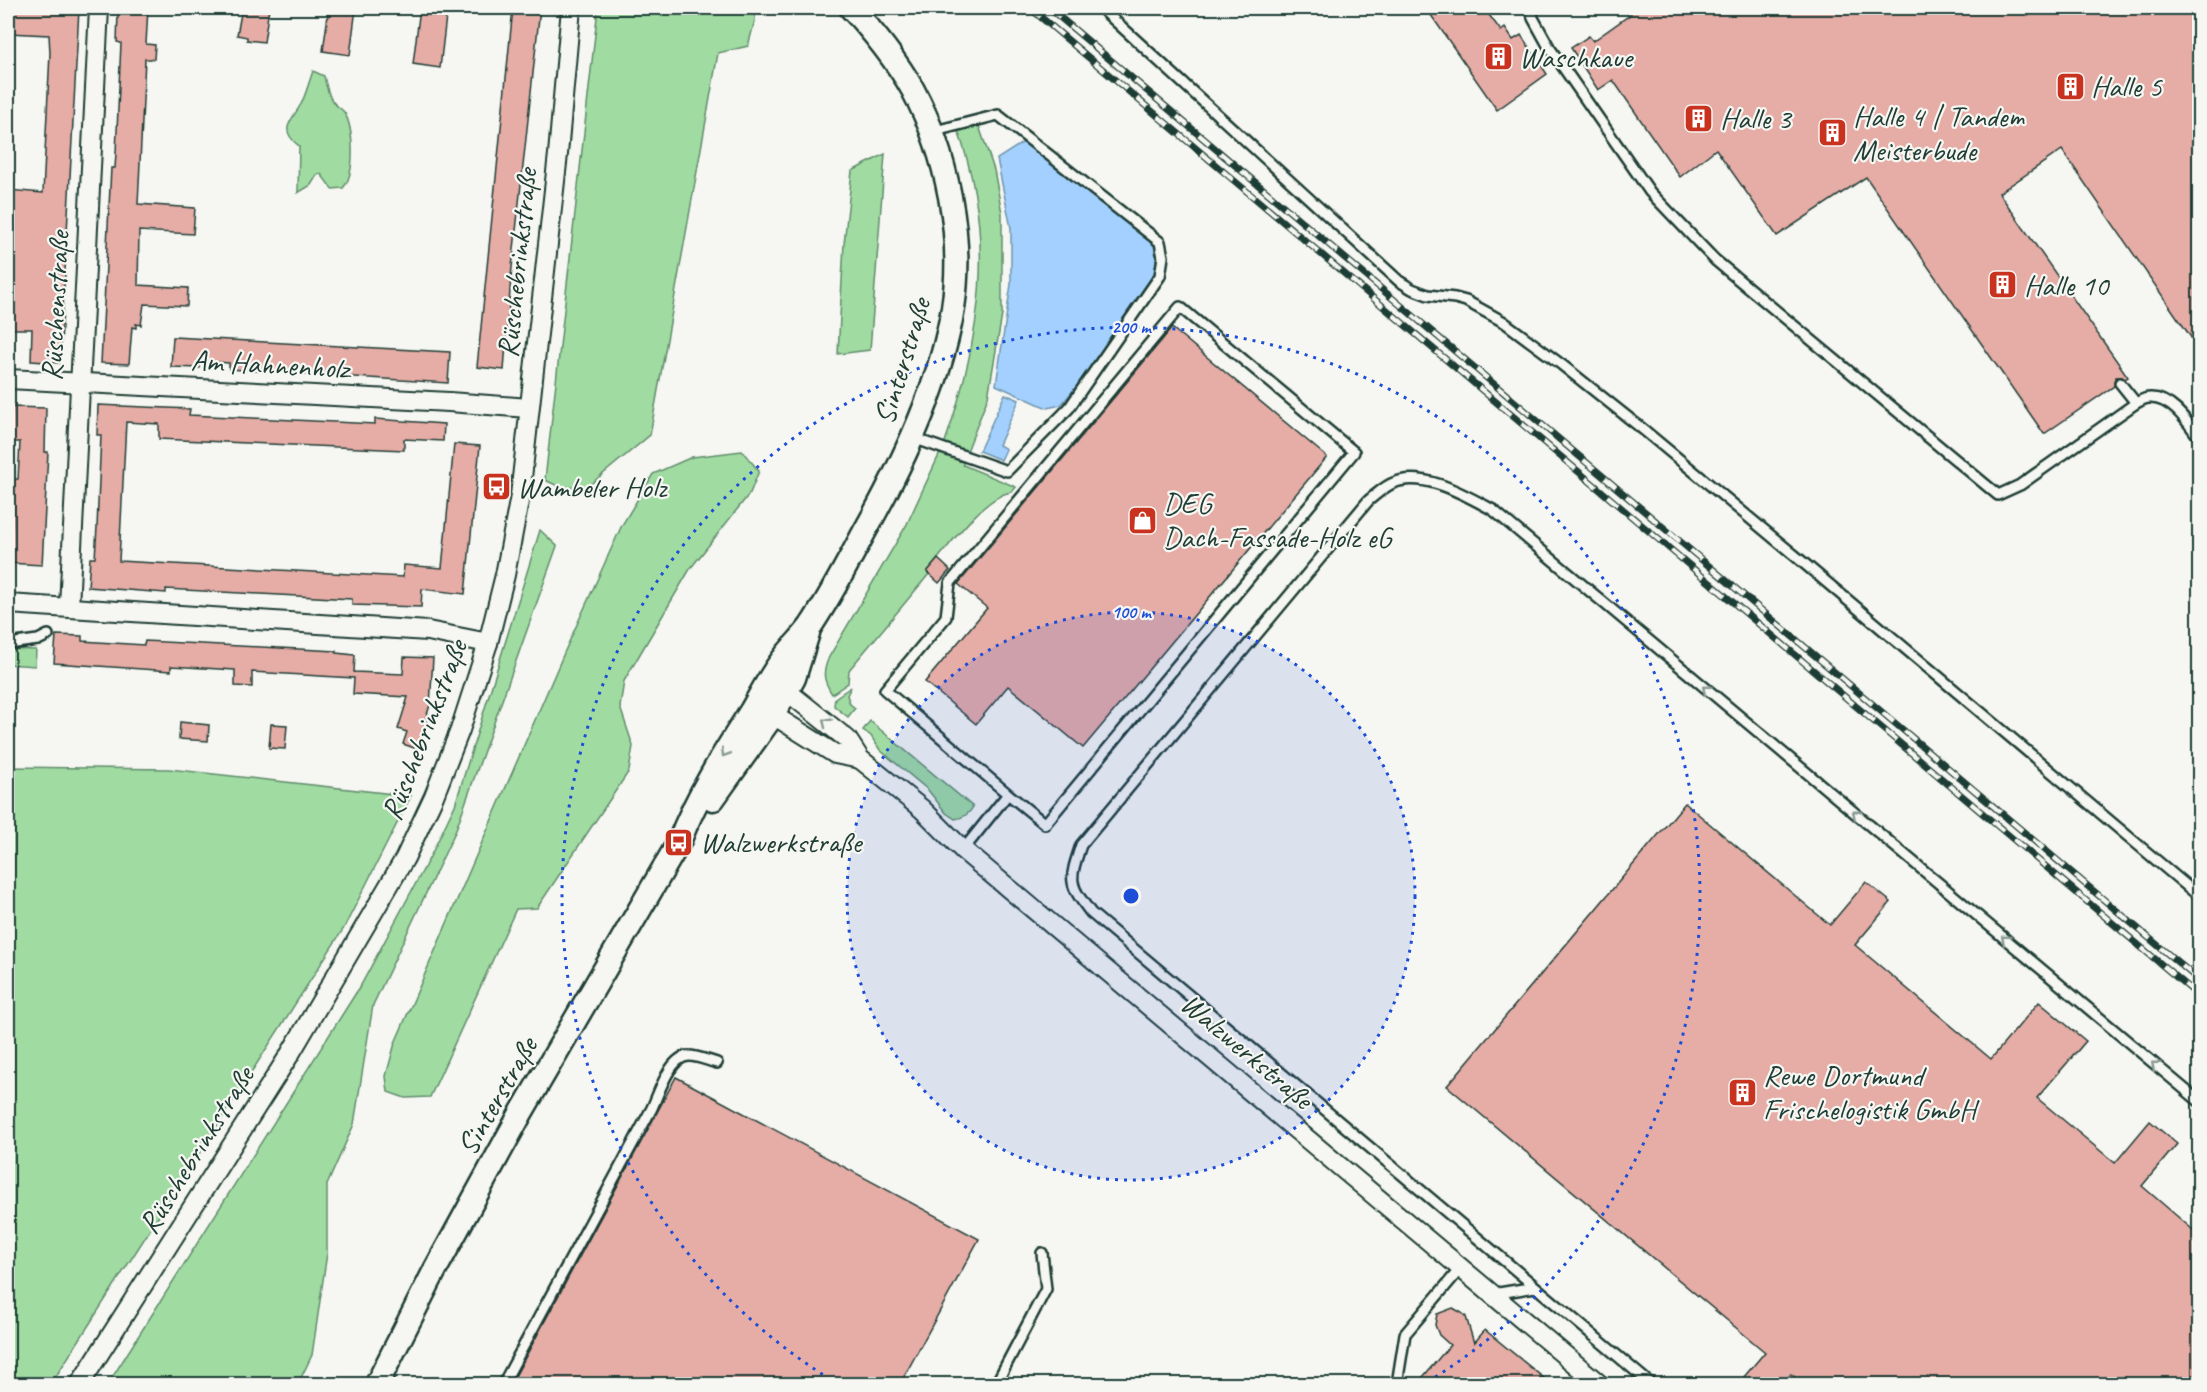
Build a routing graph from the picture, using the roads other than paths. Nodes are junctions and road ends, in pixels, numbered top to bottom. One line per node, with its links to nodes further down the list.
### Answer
1 (99, 8): 9 (street, Rüschenstraße)
2 (571, 8): 11 (street, Rüschebrinkstraße)
3 (851, 8): 6 (street, Sinterstraße)
4 (1101, 8): 24 (lane)
5 (1531, 8): 10 (lane)
6 (931, 132): 12 (street, Sinterstraße); 12 (lane)
7 (8, 379): 9 (street, Am Hahnenholz)
8 (2120, 382): 10 (lane)
9 (80, 383): 11 (street, Am Hahnenholz); 15 (street, Rüschenstraße)
10 (2136, 403): 13 (lane)
11 (529, 408): 17 (street, Rüschebrinkstraße)
12 (911, 437): 19 (street, Sinterstraße)
13 (2199, 439)
14 (8, 604): 15 (street)
15 (69, 607): 17 (street)
16 (48, 635): 18 (lane)
17 (488, 643): 31 (street, Rüschebrinkstraße)
18 (8, 644)
19 (779, 684): 20 (street, Sinterstraße); 21 (street, Walzwerkstraße, one-way to 19)
20 (764, 709): 21 (street, Walzwerkstraße); 32 (street, Sinterstraße)
21 (860, 759): 23 (street, Walzwerkstraße)
22 (1008, 794): 22 (lane); 23 (lane)
23 (963, 850): 28 (street, Walzwerkstraße)
24 (2199, 897)
25 (717, 1063): 33 (lane)
26 (2199, 1102): 29 (lane, one-way to 29)
27 (1042, 1253): 34 (lane)
28 (1460, 1269): 30 (street, Walzwerkstraße); 35 (lane)
29 (1535, 1287): 30 (lane); 37 (lane)
30 (1490, 1294): 36 (street, Walzwerkstraße)
31 (80, 1384)
32 (377, 1384)
33 (503, 1384)
34 (996, 1384)
35 (1397, 1384)
36 (1599, 1384)
37 (1651, 1384)

